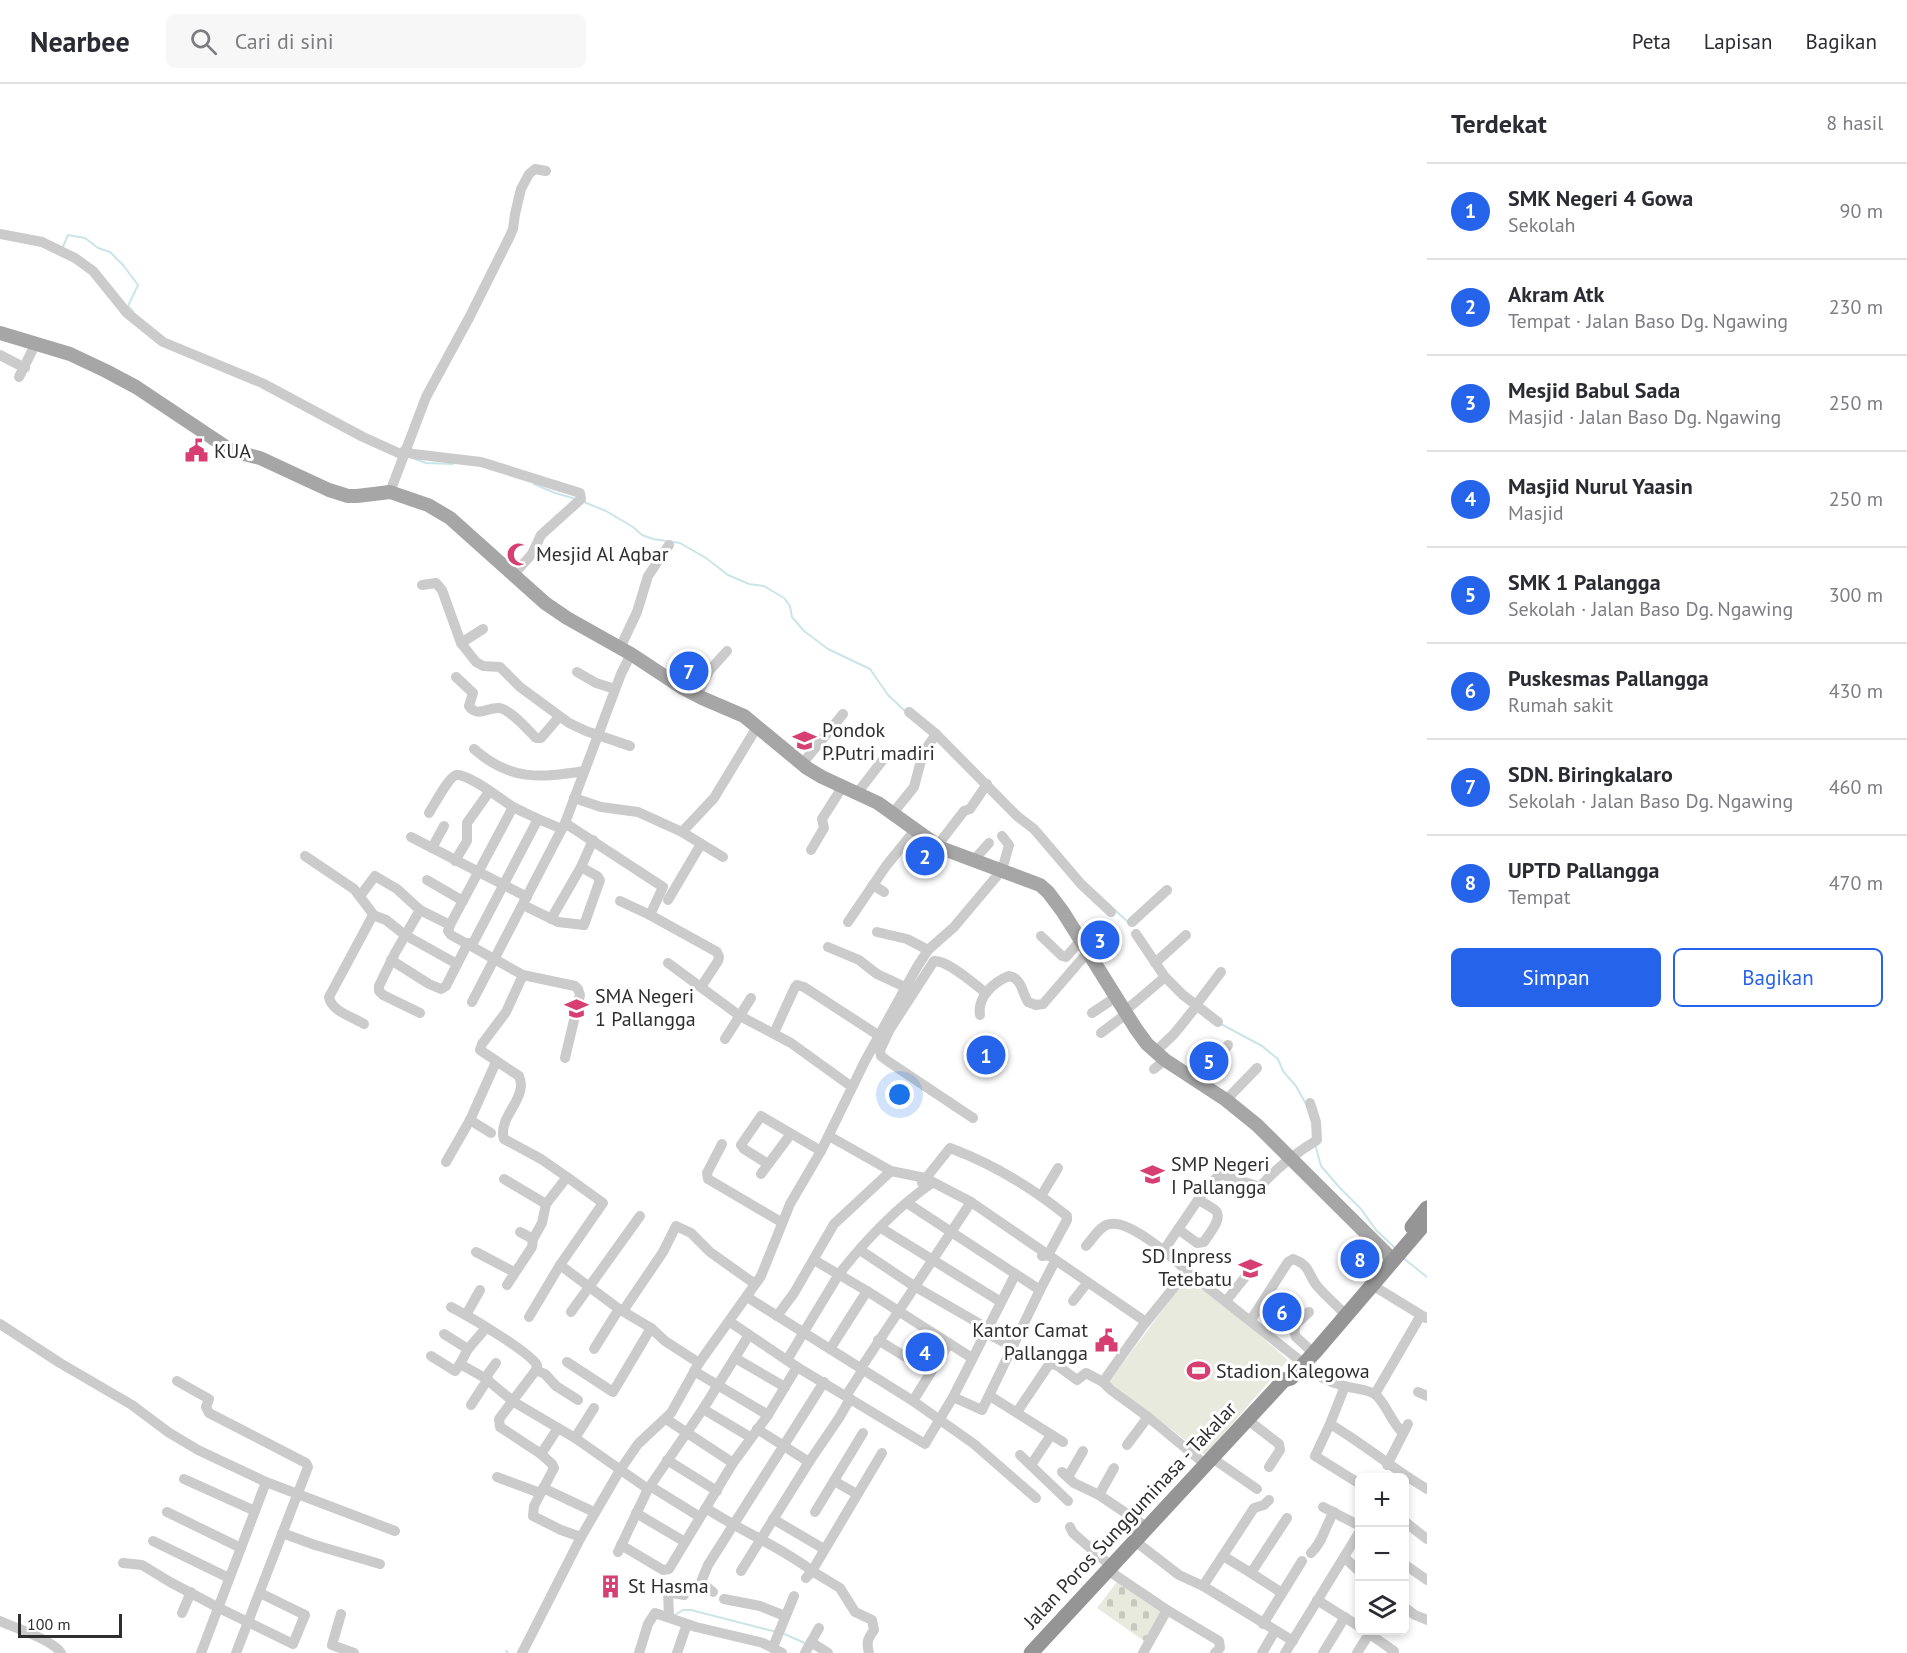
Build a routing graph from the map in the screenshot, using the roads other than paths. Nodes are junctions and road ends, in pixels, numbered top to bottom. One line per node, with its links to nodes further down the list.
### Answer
1 (546, 171): 6 (street)
2 (0, 234): 6 (street)
3 (0, 333): 4 (main road)
4 (36, 343): 5 (street); 7 (main road)
5 (0, 355)
6 (404, 453): 7 (street); 9 (street)
7 (390, 492): 9 (main road)
8 (669, 545): 13 (street)
9 (514, 574): 13 (main road)
10 (422, 585): 12 (street)
11 (483, 629): 12 (street)
12 (461, 643): 21 (street)
13 (626, 651): 17 (street); 18 (main road)
14 (727, 651): 18 (street)
15 (577, 672): 17 (street)
16 (456, 677): 21 (street)
17 (615, 689): 23 (street)
18 (697, 696): 22 (main road)
19 (909, 712): 24 (street)
20 (843, 714): 28 (street)
21 (559, 717): 23 (street)
22 (757, 726): 28 (main road); 42 (street)
23 (597, 735): 25 (street); 29 (street)
24 (934, 736): 30 (street); 37 (street)
25 (630, 746)
26 (474, 749): 29 (street)
27 (882, 761): 33 (street)
28 (802, 764): 31 (main road)
29 (584, 771): 34 (street)
30 (986, 785): 48 (street); 69 (street)
31 (843, 786): 33 (main road); 50 (street)
32 (489, 792): 35 (street); 36 (street); 53 (street)
33 (858, 792): 37 (main road)
34 (574, 798): 40 (street); 42 (street)
35 (513, 807): 38 (street); 57 (street)
36 (429, 813)
37 (893, 813): 41 (main road)
38 (538, 819): 40 (street); 59 (street)
39 (444, 826): 49 (street)
40 (563, 826): 45 (street); 66 (street)
41 (915, 830): 48 (main road); 60 (street)
42 (682, 832): 47 (street)
43 (411, 837): 49 (street)
44 (1002, 837): 56 (street)
45 (593, 840): 55 (street); 71 (street)
46 (989, 843): 54 (street)
47 (701, 844): 52 (street); 65 (street)
48 (937, 846): 54 (main road)
49 (432, 848): 53 (street)
50 (811, 850)
51 (305, 856): 63 (street)
52 (723, 857)
53 (455, 861): 57 (street)
54 (973, 861): 56 (main road)
55 (581, 867): 72 (street); 72 (street)
56 (1002, 870): 83 (street); 84 (main road)
57 (479, 873): 59 (street); 64 (street)
58 (427, 880): 64 (street)
59 (503, 884): 66 (street); 81 (street)
60 (873, 885): 62 (street); 73 (street)
61 (1167, 890): 74 (street)
62 (884, 892)
63 (360, 896): 68 (street); 70 (street)
64 (463, 900): 75 (street)
65 (668, 900)
66 (525, 901): 72 (street); 85 (street)
67 (620, 901): 71 (street)
68 (420, 910): 75 (street); 78 (street)
69 (1111, 912)
70 (373, 914): 78 (street); 106 (street)
71 (650, 915): 93 (street)
72 (551, 919)
73 (848, 922)
74 (1132, 922)
75 (450, 925): 81 (street)
76 (877, 932): 83 (street)
77 (1136, 934): 88 (street)
78 (405, 935): 86 (street); 89 (street)
79 (1186, 935): 88 (street)
80 (1041, 936): 84 (street)
81 (470, 944): 85 (street); 89 (street)
82 (828, 947): 94 (street)
83 (928, 950): 94 (street)
84 (1082, 950): 95 (street); 96 (main road)
85 (495, 959): 91 (street); 98 (street)
86 (391, 960): 89 (street); 100 (street)
87 (668, 963): 93 (street)
88 (1155, 963): 92 (street)
89 (457, 964)
90 (1221, 972): 99 (street)
91 (523, 975): 112 (street); 114 (street)
92 (1164, 978): 99 (street); 102 (street)
93 (701, 987): 104 (street)
94 (905, 987): 109 (street)
95 (986, 993): 103 (street); 120 (street)
96 (1116, 997): 101 (street); 102 (main road)
97 (751, 998): 104 (street)
98 (472, 1002)
99 (1195, 1006): 105 (street); 113 (street)
100 (420, 1013)
101 (1092, 1013)
102 (1126, 1013): 108 (street); 113 (main road)
103 (980, 1015)
104 (740, 1016): 107 (street); 110 (street)
105 (1218, 1022)
106 (364, 1024)
107 (774, 1033): 109 (street); 117 (street)
108 (1101, 1033)
109 (878, 1035): 117 (street)
110 (725, 1039)
111 (1228, 1045): 116 (street)
112 (565, 1058)
113 (1158, 1060): 116 (main road)
114 (496, 1062): 121 (street); 133 (street)
115 (1257, 1068): 118 (street)
116 (1202, 1086): 118 (main road)
117 (852, 1087): 124 (street)
118 (1226, 1100): 127 (main road)
119 (1310, 1103): 127 (street)
120 (973, 1118)
121 (470, 1120): 122 (street); 128 (street)
122 (491, 1133)
123 (790, 1135): 126 (street); 129 (street); 129 (street)
124 (829, 1136): 126 (street); 131 (street)
125 (723, 1144): 144 (street)
126 (821, 1152): 144 (street)
127 (1290, 1158): 137 (street); 154 (main road)
128 (446, 1162)
129 (768, 1164): 132 (street)
130 (1058, 1168): 136 (street)
131 (891, 1171): 135 (street); 155 (street)
132 (761, 1174)
133 (567, 1177): 139 (street); 158 (street)
134 (504, 1179): 139 (street)
135 (924, 1182): 136 (street); 138 (street); 140 (street)
136 (1041, 1196): 157 (street)
137 (1198, 1200): 146 (street); 146 (street)
138 (907, 1203): 145 (street); 148 (street)
139 (546, 1204): 149 (street)
140 (969, 1205): 148 (street); 157 (street)
141 (1427, 1208): 154 (highway)
142 (640, 1216): 167 (street)
143 (1427, 1221): 154 (highway)
144 (781, 1222): 164 (street)
145 (882, 1228): 151 (street); 156 (street)
146 (1178, 1229): 152 (street)
147 (520, 1232): 149 (street)
148 (950, 1232): 156 (street); 162 (street)
149 (533, 1239): 160 (street)
150 (1086, 1246): 152 (street)
151 (860, 1250): 161 (street); 168 (street)
152 (1164, 1250): 159 (street)
153 (476, 1252): 160 (street)
154 (1396, 1253): 166 (highway, Jalan Poros Sungguminasa - Takalar); 181 (highway, Jalan Poros Sungguminasa - Takalar)
155 (814, 1260): 161 (street); 185 (street)
156 (931, 1260): 168 (street); 176 (street)
157 (1050, 1260): 169 (street); 172 (street); 178 (street)
158 (560, 1265): 167 (street); 186 (street)
159 (1187, 1270): 175 (street); 191 (street)
160 (514, 1272): 165 (street)
161 (839, 1274): 171 (street); 196 (street)
162 (1015, 1275): 172 (street); 176 (street)
163 (1246, 1276): 175 (street)
164 (755, 1284): 173 (street); 179 (street)
165 (507, 1285)
166 (1372, 1285): 187 (street); 205 (highway, Jalan Poros Sungguminasa - Takalar)
167 (589, 1286): 179 (street); 182 (street)
168 (914, 1286): 180 (street); 194 (street)
169 (1084, 1287): 174 (street); 178 (street)
170 (480, 1290): 184 (street)
171 (867, 1290): 180 (street); 203 (street)
172 (1040, 1290): 200 (street)
173 (747, 1297): 185 (street); 189 (street)
174 (1073, 1301)
175 (1226, 1301): 188 (street)
176 (1001, 1302): 194 (street)
177 (451, 1307): 184 (street)
178 (1118, 1307): 191 (street)
179 (621, 1310): 193 (street); 202 (street)
180 (898, 1311): 198 (street); 199 (street)
181 (1342, 1311): 188 (street); 205 (highway, Jalan Poros Sungguminasa - Takalar)
182 (571, 1312)
183 (1309, 1312): 205 (street)
184 (466, 1315): 192 (street)
185 (777, 1316): 196 (street)
186 (530, 1317)
187 (1424, 1317): 224 (street)
188 (1251, 1320): 205 (street)
189 (730, 1322): 197 (street); 212 (street)
190 (0, 1324): 268 (street)
191 (1144, 1325): 220 (street)
192 (486, 1328): 201 (street); 214 (street)
193 (651, 1328): 209 (street); 212 (street)
194 (986, 1330): 200 (street); 207 (street)
195 (444, 1334): 201 (street)
196 (804, 1334): 203 (street); 208 (street)
197 (749, 1335): 206 (street); 208 (street)
198 (878, 1340): 215 (street); 216 (street)
199 (949, 1343): 207 (street); 216 (street)
200 (1013, 1347): 225 (street)
201 (468, 1349): 211 (street)
202 (594, 1349)
203 (830, 1349): 215 (street)
204 (431, 1356): 211 (street)
205 (1303, 1357): 222 (street); 239 (highway, Jalan Poros Sungguminasa - Takalar)
206 (735, 1358): 221 (street); 223 (street)
207 (972, 1358): 227 (street)
208 (787, 1360): 213 (street)
209 (567, 1362)
210 (496, 1363): 217 (street)
211 (460, 1364): 217 (street)
212 (696, 1367): 221 (street); 237 (street)
213 (797, 1367): 219 (street); 223 (street)
214 (536, 1370): 228 (street); 230 (street)
215 (862, 1370): 226 (street); 229 (street)
216 (930, 1372): 229 (street)
217 (487, 1379): 230 (street); 231 (street)
218 (177, 1381): 275 (street)
219 (824, 1382): 226 (street); 249 (street)
220 (1103, 1382): 234 (street); 236 (street)
221 (717, 1385): 233 (street); 235 (street)
222 (1345, 1386): 224 (street); 240 (street)
223 (785, 1387): 235 (street)
224 (1375, 1394): 259 (street)
225 (990, 1396): 227 (street); 234 (street)
226 (848, 1397): 238 (street); 256 (street)
227 (953, 1397): 238 (street)
228 (578, 1400)
229 (913, 1401): 238 (street)
230 (514, 1402): 241 (street); 252 (street)
231 (471, 1405)
232 (594, 1408): 246 (street)
233 (703, 1408): 242 (street); 243 (street)
234 (1017, 1412): 245 (street)
235 (768, 1415): 243 (street)
236 (1148, 1417): 248 (street); 255 (street)
237 (666, 1419): 242 (street); 262 (street)
238 (940, 1420): 278 (street)
239 (1248, 1420): 255 (highway, Jalan Poros Sungguminasa - Takalar); 260 (street)
240 (1330, 1424): 259 (street); 269 (street)
241 (558, 1428): 246 (street); 252 (street)
242 (685, 1433): 254 (street); 257 (street)
243 (754, 1433): 249 (street); 257 (street)
244 (863, 1433): 266 (street)
245 (1051, 1434): 247 (street); 258 (street)
246 (575, 1438): 262 (street)
247 (1063, 1442)
248 (1127, 1445)
249 (783, 1446): 256 (street); 291 (street)
250 (1083, 1451): 277 (street)
251 (882, 1453): 276 (street)
252 (541, 1454): 273 (street)
253 (1020, 1455): 258 (street)
254 (667, 1460): 270 (street); 274 (street)
255 (1209, 1461): 271 (street); 293 (highway, Jalan Poros Sungguminasa - Takalar)
256 (809, 1462): 288 (street)
257 (733, 1463): 274 (street)
258 (1031, 1465): 280 (street)
259 (1387, 1465): 263 (street)
260 (1269, 1467)
261 (1114, 1468): 277 (street)
262 (620, 1470): 270 (street); 283 (street)
263 (1397, 1473)
264 (497, 1477): 273 (street)
265 (184, 1479): 281 (street)
266 (834, 1480): 276 (street); 284 (street)
267 (1409, 1480): 272 (street)
268 (266, 1482): 275 (street); 281 (street)
269 (1355, 1482)
270 (649, 1487): 285 (street); 286 (street)
271 (1257, 1489)
272 (1427, 1489)
273 (542, 1491): 283 (street); 296 (street)
274 (717, 1491): 285 (street)
275 (296, 1494): 294 (street); 295 (street)
276 (857, 1494): 304 (street)
277 (1099, 1495): 293 (street)
278 (1036, 1498)
279 (1269, 1500): 305 (street)
280 (1068, 1501)
281 (255, 1511): 303 (street)
282 (167, 1512): 303 (street)
283 (594, 1512): 296 (street)
284 (815, 1512)
285 (703, 1513): 291 (street); 301 (street)
286 (636, 1514): 301 (street); 301 (street)
287 (1287, 1518): 313 (street)
288 (773, 1519): 299 (street); 304 (street)
289 (1355, 1524): 321 (street)
290 (1409, 1525): 298 (street)
291 (733, 1526): 299 (street); 318 (street)
292 (1071, 1527): 311 (street)
293 (1148, 1528): 302 (highway, Jalan Poros Sungguminasa - Takalar)
294 (395, 1531)
295 (282, 1533): 308 (street); 320 (street)
296 (581, 1538): 352 (street)
297 (1355, 1538): 306 (street)
298 (1427, 1539)
299 (759, 1540): 312 (street); 314 (street)
300 (153, 1541): 315 (street)
301 (685, 1542)
302 (1135, 1542): 311 (highway, Jalan Poros Sungguminasa - Takalar); 317 (street)
303 (241, 1548): 315 (street)
304 (824, 1550): 314 (street)
305 (1223, 1556): 313 (street); 317 (street)
306 (1344, 1557): 310 (street); 325 (street)
307 (123, 1563): 319 (street)
308 (380, 1564)
309 (1409, 1567): 316 (street)
310 (1355, 1568)
311 (1111, 1569): 327 (street); 357 (highway, Jalan Poros Sungguminasa - Takalar)
312 (741, 1571)
313 (1251, 1573): 321 (street)
314 (809, 1575): 356 (street)
315 (229, 1578): 326 (street)
316 (1427, 1580)
317 (1203, 1586): 337 (street)
318 (713, 1592)
319 (191, 1593): 326 (street); 329 (street)
320 (260, 1593): 335 (street); 335 (street)
321 (1282, 1593): 337 (street)
322 (684, 1594): 331 (street)
323 (794, 1596): 339 (street)
324 (724, 1599): 339 (street)
325 (1317, 1600): 332 (street); 344 (street)
326 (219, 1608): 335 (street); 349 (street)
327 (1167, 1610): 358 (street); 359 (street)
328 (1409, 1611): 333 (street)
329 (182, 1612)
330 (341, 1614): 346 (street)
331 (669, 1614): 336 (street); 353 (street)
332 (1345, 1617): 338 (street); 362 (street)
333 (1427, 1620)
334 (0, 1621): 348 (street)
335 (248, 1623): 350 (street)
336 (687, 1624): 347 (street); 354 (street)
337 (1263, 1624): 341 (street)
338 (1355, 1624)
339 (782, 1625): 347 (street)
340 (819, 1628): 345 (street)
341 (1275, 1631): 344 (street); 360 (street)
342 (1365, 1635): 363 (street)
343 (1369, 1635): 364 (street)
344 (1293, 1641): 361 (street)
345 (809, 1647): 355 (street)
346 (331, 1649): 351 (street)
347 (777, 1650)
348 (61, 1653)
349 (201, 1653)
350 (237, 1653)
351 (354, 1653)
352 (522, 1653)
353 (639, 1653)
354 (677, 1653)
355 (828, 1653)
356 (869, 1653)
357 (1031, 1653)
358 (1143, 1653)
359 (1215, 1653)
360 (1262, 1653)
361 (1285, 1653)
362 (1323, 1653)
363 (1357, 1653)
364 (1392, 1653)

